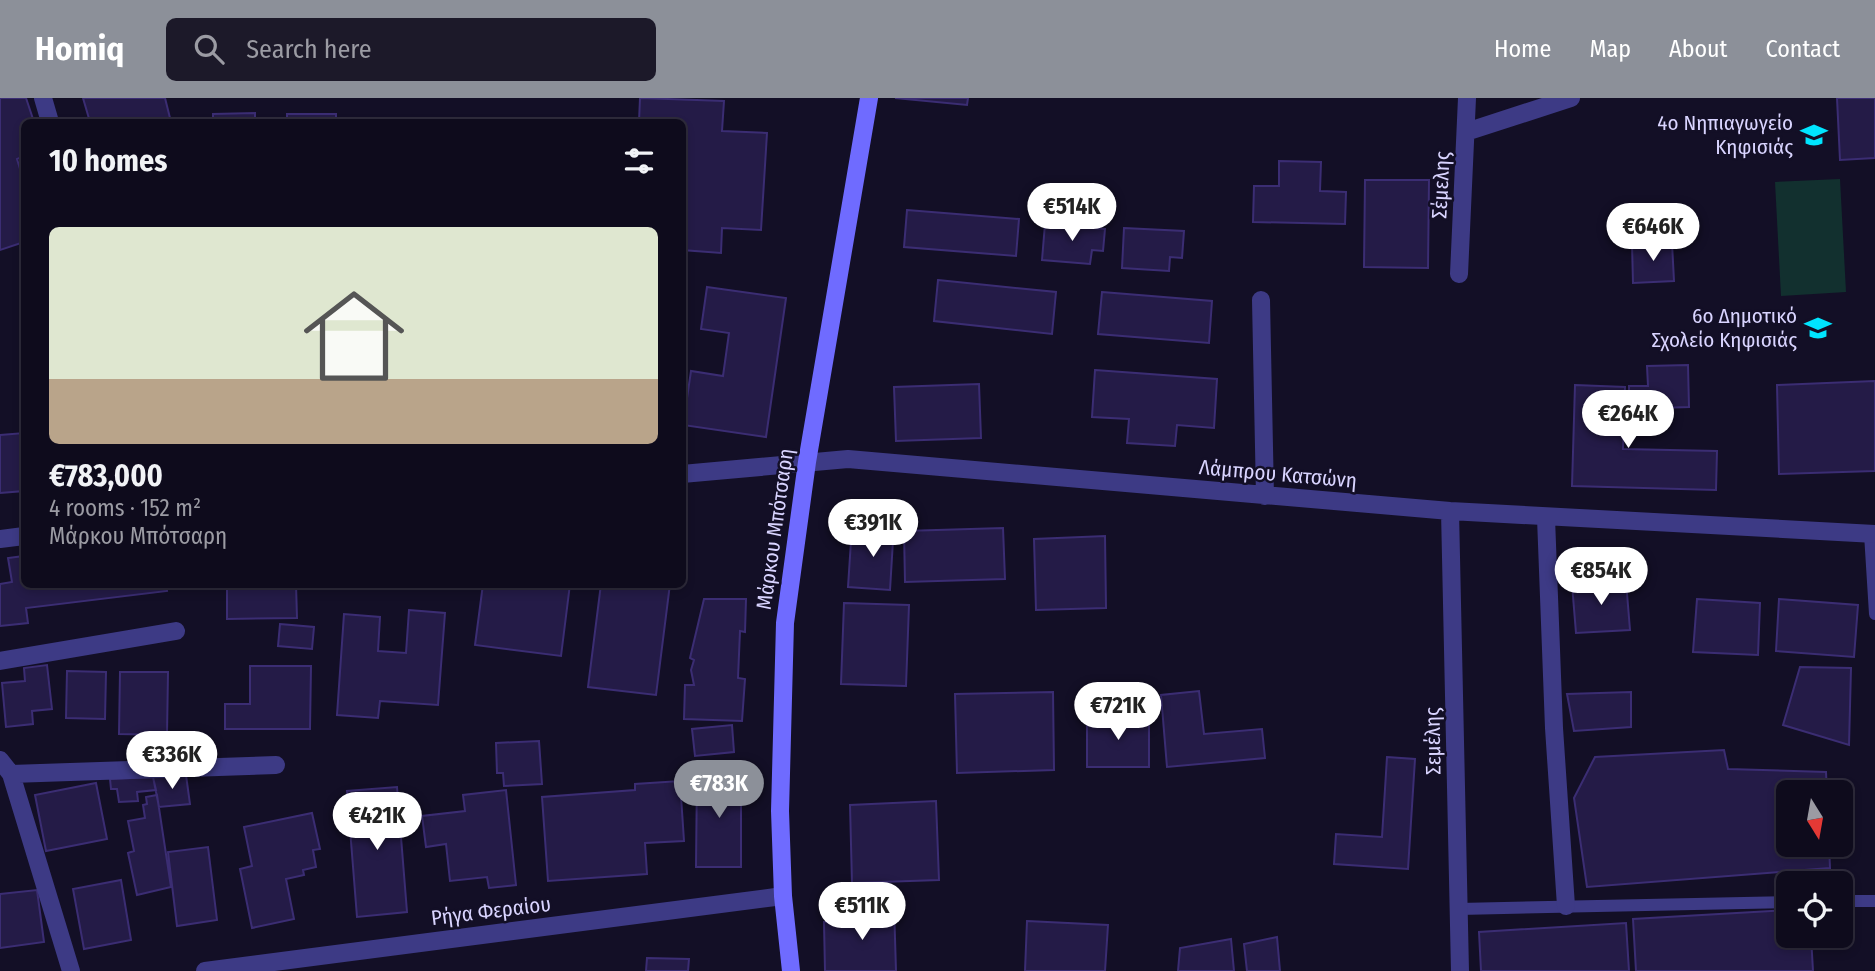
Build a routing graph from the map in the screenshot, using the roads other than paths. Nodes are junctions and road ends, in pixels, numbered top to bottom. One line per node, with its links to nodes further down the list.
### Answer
1 (43, 98): 5 (street)
2 (869, 98): 9 (street, Μάρκου Μπότσαρη)
3 (1467, 98): 6 (street, Σέμελης)
4 (1572, 98): 6 (street)
5 (49, 119)
6 (1466, 132): 7 (street, Σέμελης)
7 (1459, 274)
8 (1261, 300): 11 (street)
9 (807, 462): 10 (street, Λάμπρου Κατσώνη); 11 (street, Λάμπρου Κατσώνη); 22 (street, Μάρκου Μπότσαρη)
10 (686, 474)
11 (1265, 496): 12 (street, Λάμπρου Κατσώνη)
12 (1450, 511): 13 (street, Λάμπρου Κατσώνη); 27 (street, Σεμέλης)
13 (1546, 517): 14 (street, Λάμπρου Κατσώνη); 26 (street)
14 (1872, 534): 17 (lane)
15 (21, 536): 16 (street)
16 (0, 539)
17 (1875, 614)
18 (176, 631): 19 (street)
19 (0, 662)
20 (276, 765): 21 (street)
21 (6, 767): 28 (street)
22 (783, 896): 29 (street, Ρήγα Φεραίου); 30 (street, Μάρκου Μπότσαρη)
23 (1853, 901): 24 (lane)
24 (1875, 901)
25 (1776, 902): 26 (lane)
26 (1566, 906): 27 (lane)
27 (1459, 909): 31 (street, Σεμέλης)
28 (71, 971)
29 (205, 971)
30 (791, 971)
31 (1460, 971)

